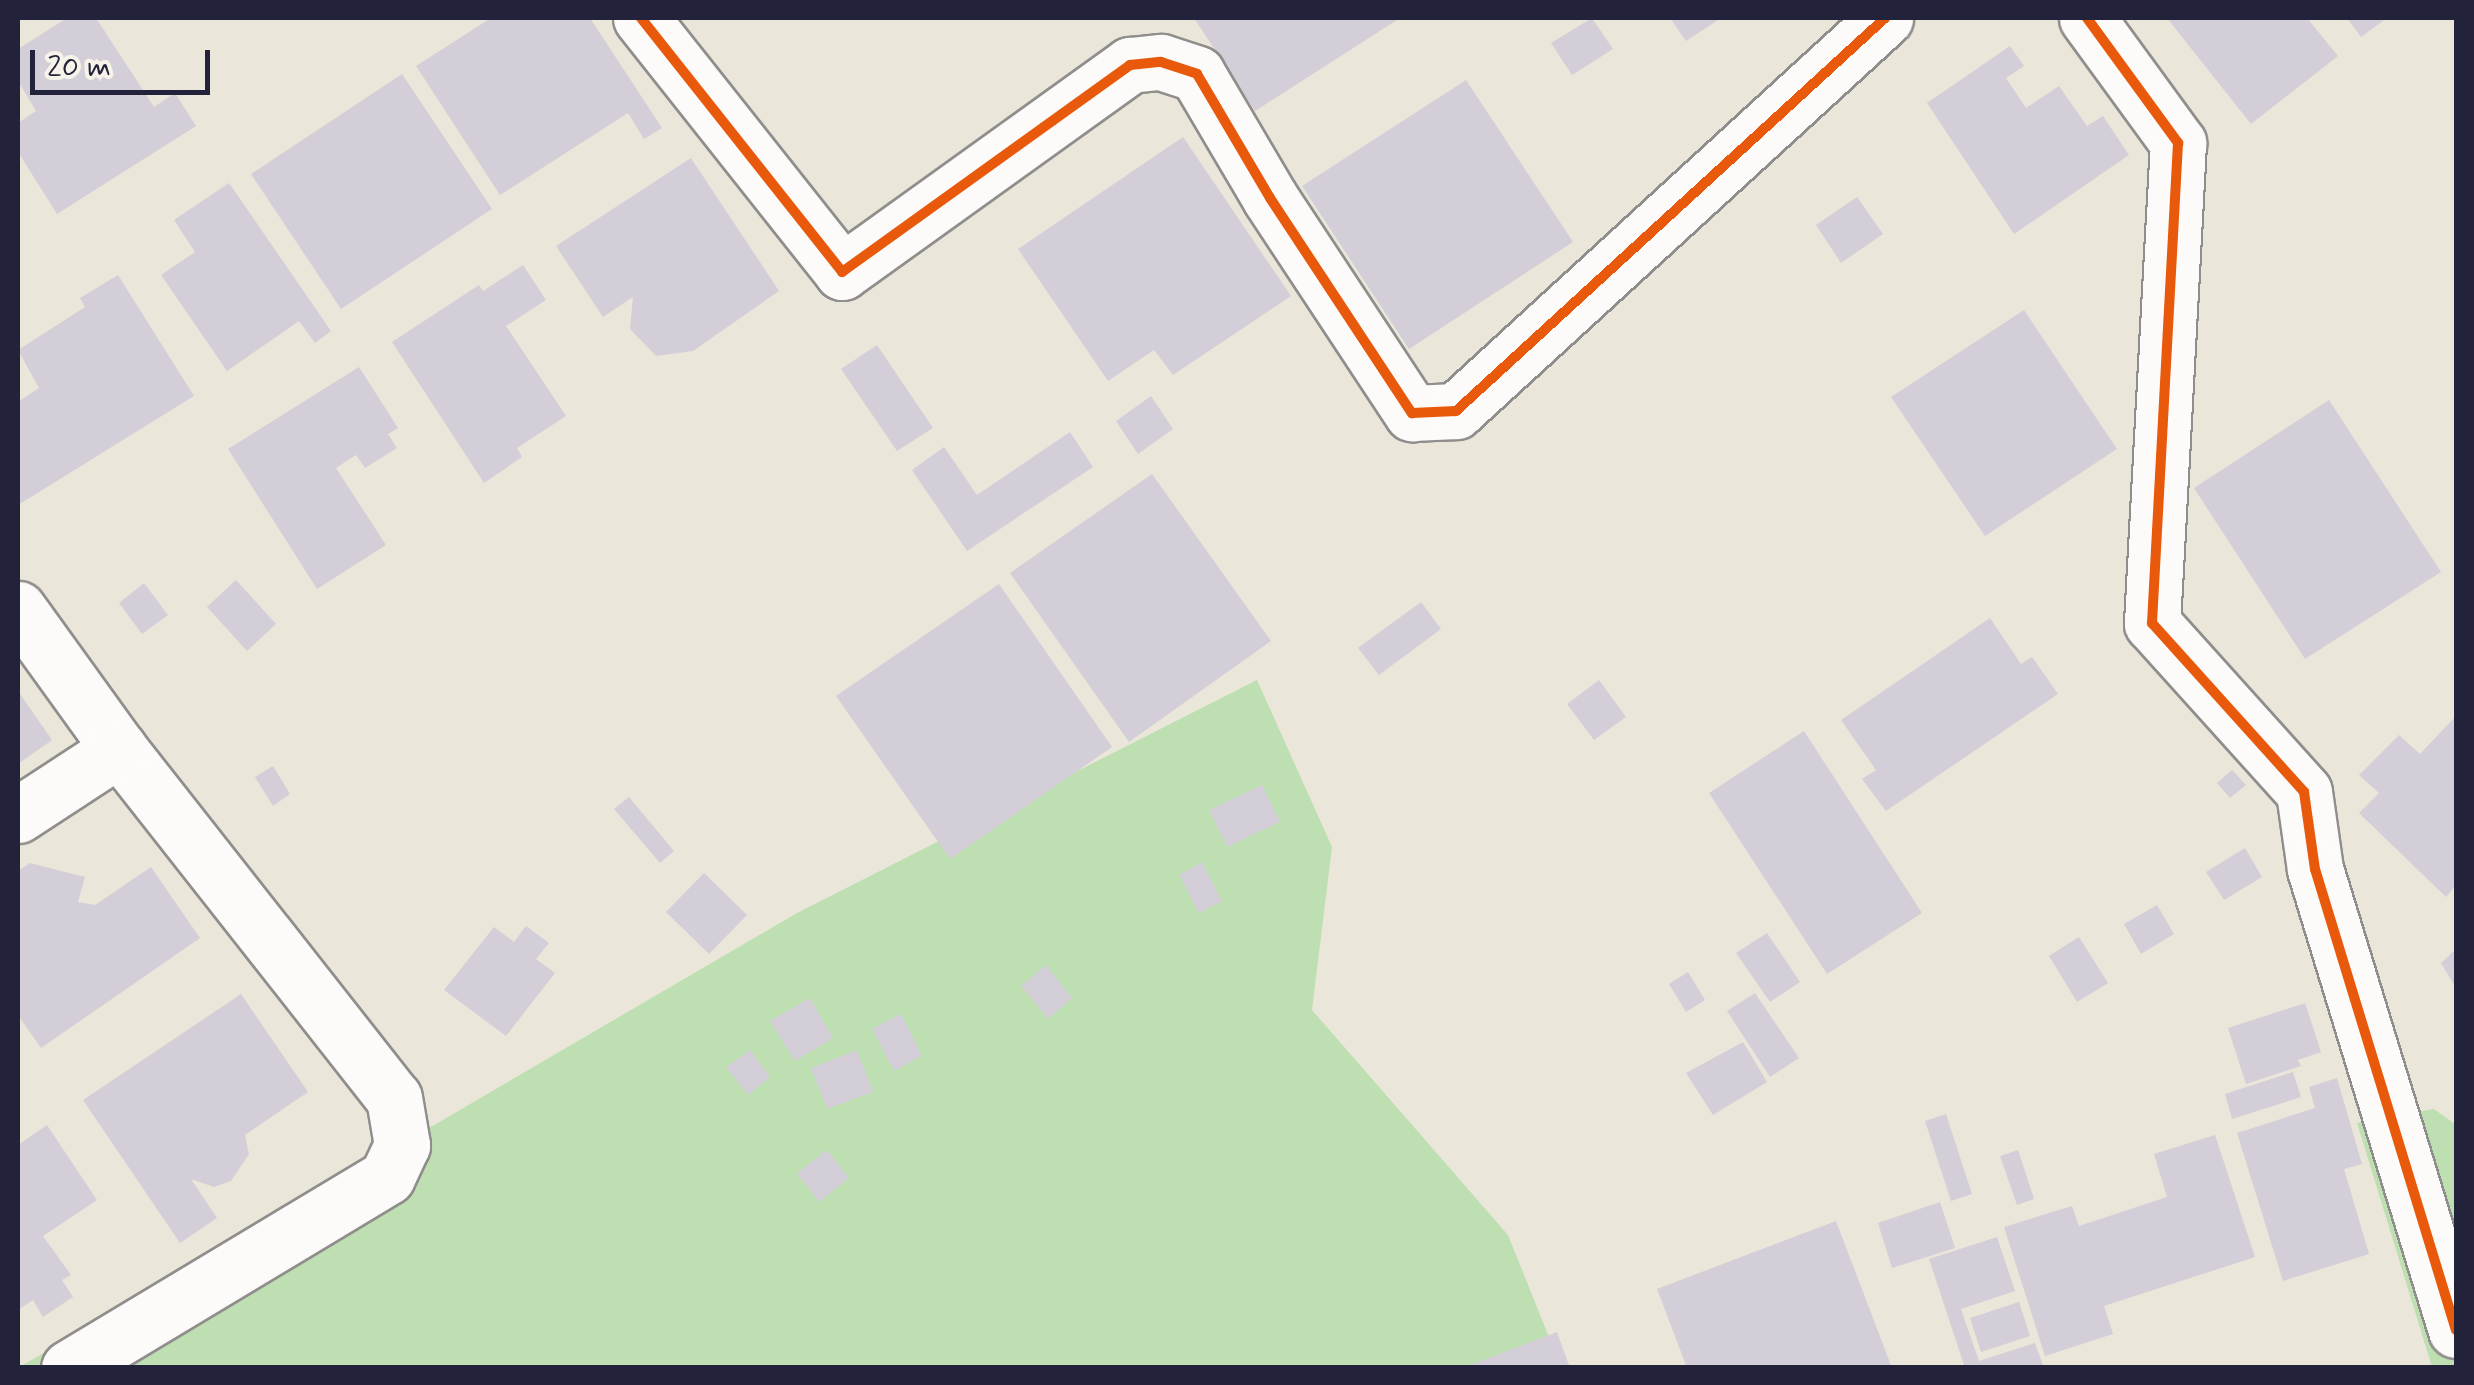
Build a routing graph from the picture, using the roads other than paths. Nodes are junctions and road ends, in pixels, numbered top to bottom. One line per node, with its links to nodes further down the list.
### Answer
1 (641, 18): 2 (street)
2 (1886, 18)
3 (2087, 18): 7 (street)
4 (18, 609): 5 (street)
5 (119, 749): 6 (street); 8 (street)
6 (18, 815)
7 (2456, 1330)
8 (69, 1368)

